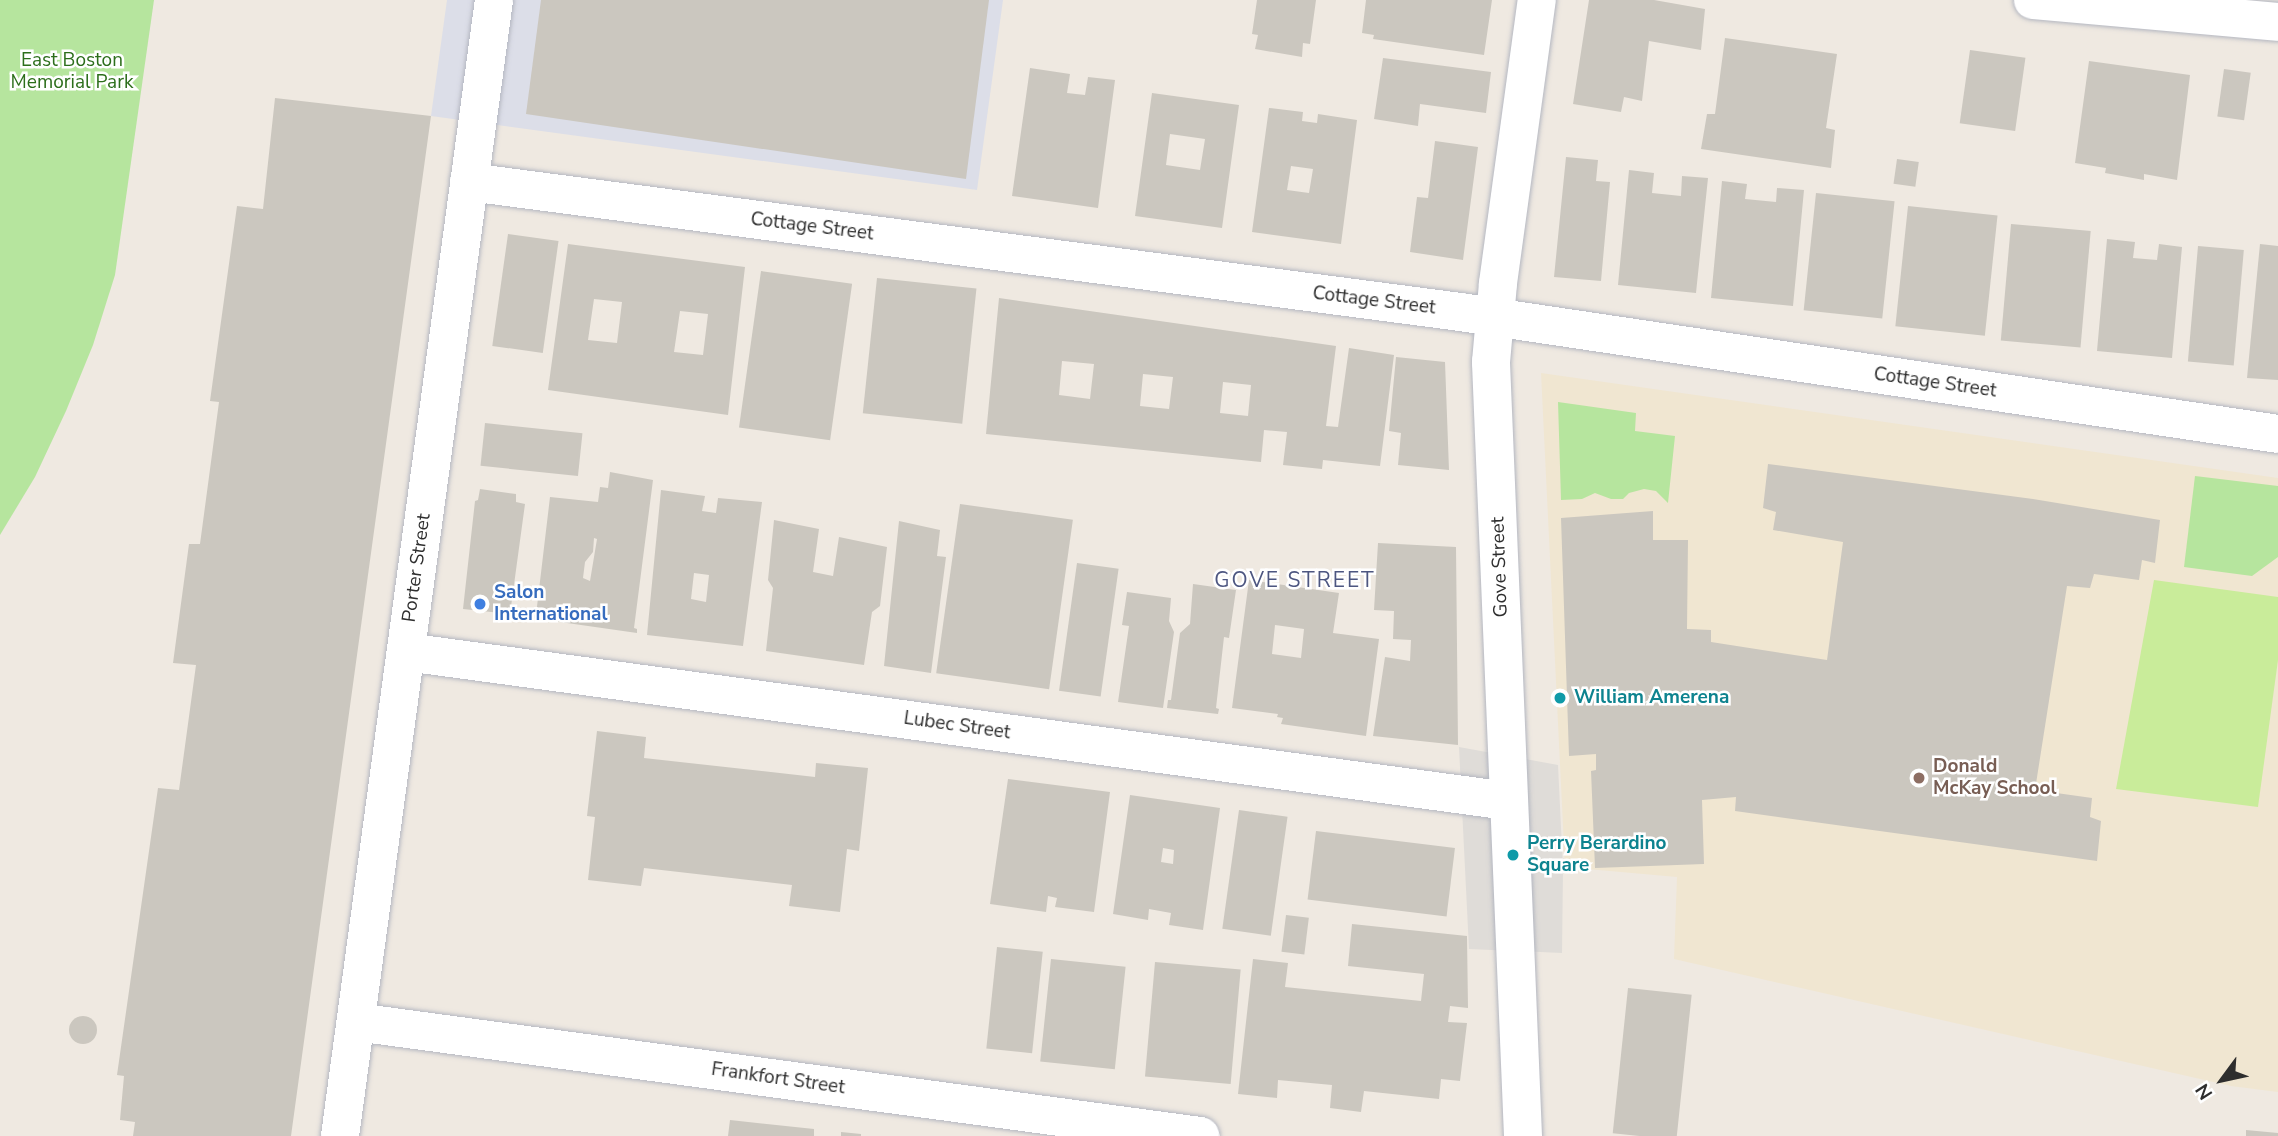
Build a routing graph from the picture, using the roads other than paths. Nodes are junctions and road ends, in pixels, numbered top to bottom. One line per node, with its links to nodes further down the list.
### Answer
1 (494, 0): 5 (street, Porter Street)
2 (1537, 0): 6 (street, Gove Street)
3 (2033, 0): 4 (street)
4 (2278, 22)
5 (469, 182): 6 (street, Cottage Street); 8 (street, Porter Street)
6 (1495, 318): 7 (street, Cottage Street); 9 (street, Gove Street)
7 (2278, 435)
8 (406, 652): 9 (street, Lubec Street); 10 (street, Porter Street)
9 (1508, 801): 13 (street, Gove Street)
10 (356, 1022): 11 (street, Porter Street); 12 (street, Frankfort Street)
11 (340, 1136)
12 (1200, 1136)
13 (1522, 1136)

